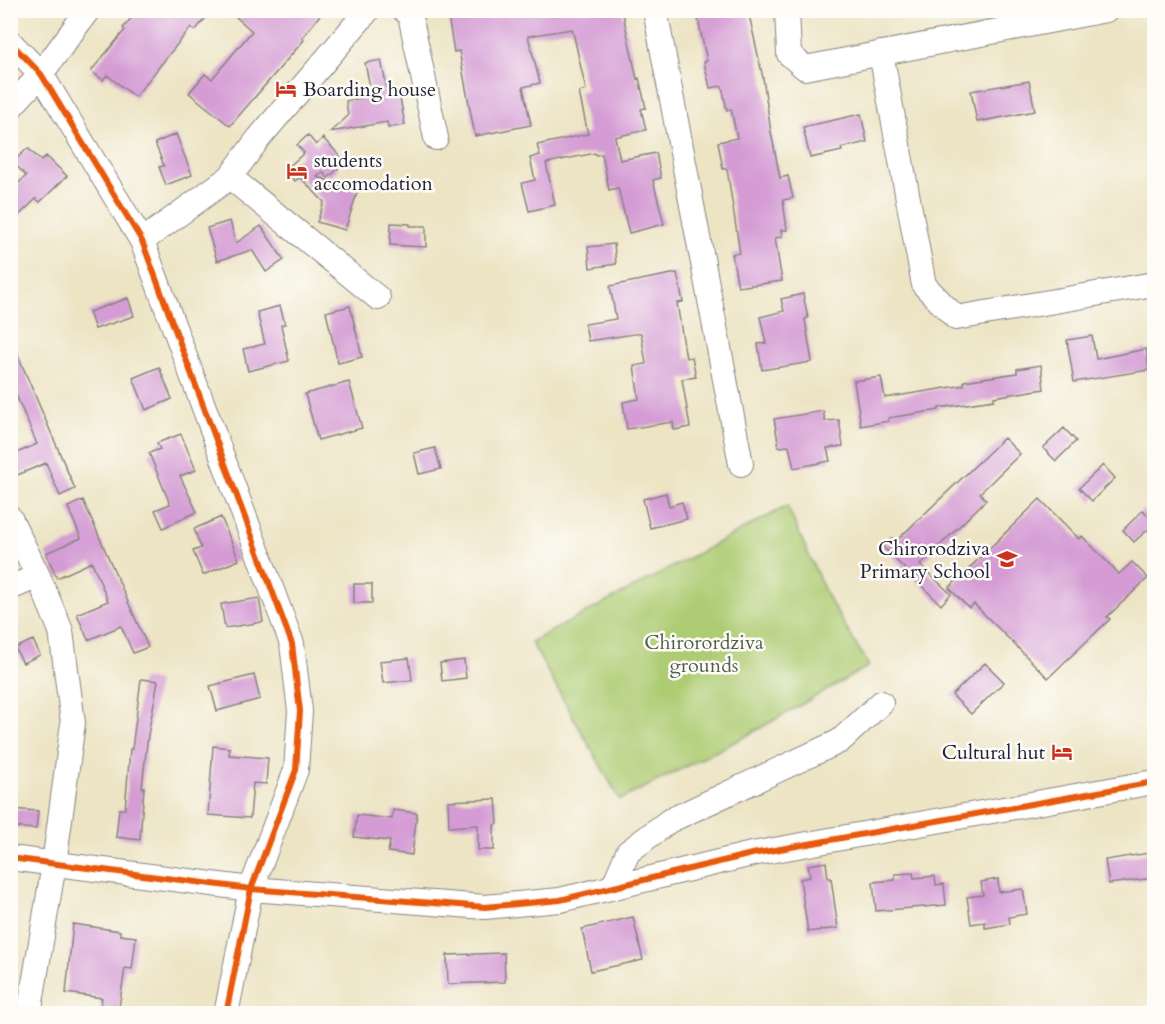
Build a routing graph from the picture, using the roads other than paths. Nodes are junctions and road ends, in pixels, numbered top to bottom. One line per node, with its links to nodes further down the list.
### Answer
1 (88, 10): 9 (street)
2 (368, 10): 12 (street)
3 (404, 10): 11 (street)
4 (655, 10): 16 (street)
5 (787, 10): 8 (street)
6 (1106, 10): 8 (street)
7 (10, 42): 9 (street)
8 (881, 53): 14 (street)
9 (41, 74): 10 (street); 13 (street)
10 (10, 108)
11 (436, 138)
12 (230, 177): 13 (street); 15 (street)
13 (142, 241): 25 (street)
14 (1155, 285)
15 (378, 298)
16 (741, 464)
17 (10, 518): 18 (street)
18 (38, 576): 19 (street); 23 (street)
19 (10, 588)
20 (881, 704): 24 (street)
21 (1155, 782): 24 (street)
22 (10, 858): 23 (street)
23 (54, 864): 25 (street); 26 (street)
24 (613, 887): 25 (street)
25 (251, 889): 27 (street)
26 (28, 1014)
27 (226, 1014)

